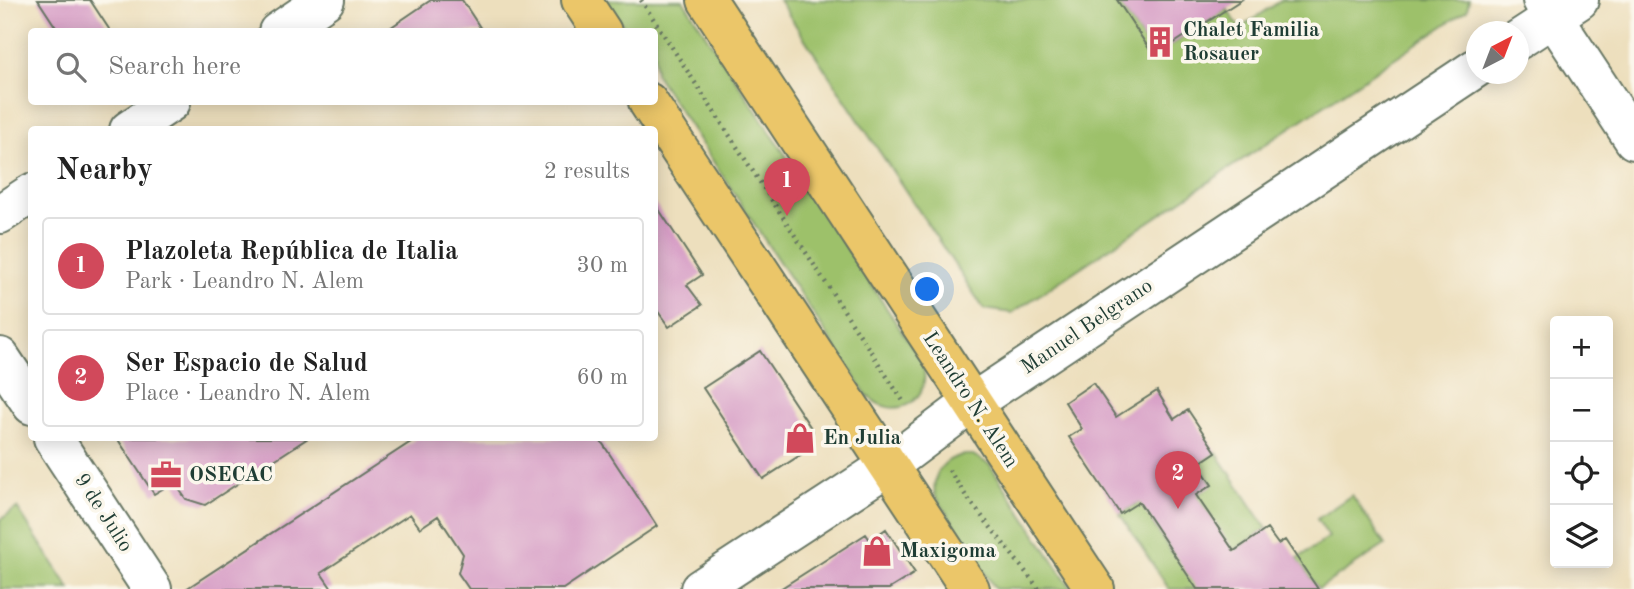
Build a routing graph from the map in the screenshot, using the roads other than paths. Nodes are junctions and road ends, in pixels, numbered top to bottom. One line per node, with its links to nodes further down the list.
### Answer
1 (325, 0): 5 (street)
2 (581, 0): 6 (main road)
3 (707, 0): 17 (main road, Leandro N. Alem)
4 (1558, 6): 7 (street); 12 (street)
5 (284, 28)
6 (599, 28)
7 (1529, 31)
8 (1466, 75): 17 (street, Manuel Belgrano)
9 (166, 105): 11 (street)
10 (650, 105): 19 (main road)
11 (135, 126)
12 (1634, 140)
13 (28, 196): 14 (street)
14 (0, 214)
15 (0, 357): 16 (street)
16 (28, 399)
17 (972, 403): 19 (street, Manuel Belgrano); 23 (main road, Leandro N. Alem)
18 (55, 441): 20 (street, 9 de Julio)
19 (888, 466): 21 (street, Manuel Belgrano); 22 (main road)
20 (152, 589)
21 (700, 589)
22 (970, 589)
23 (1095, 589)

